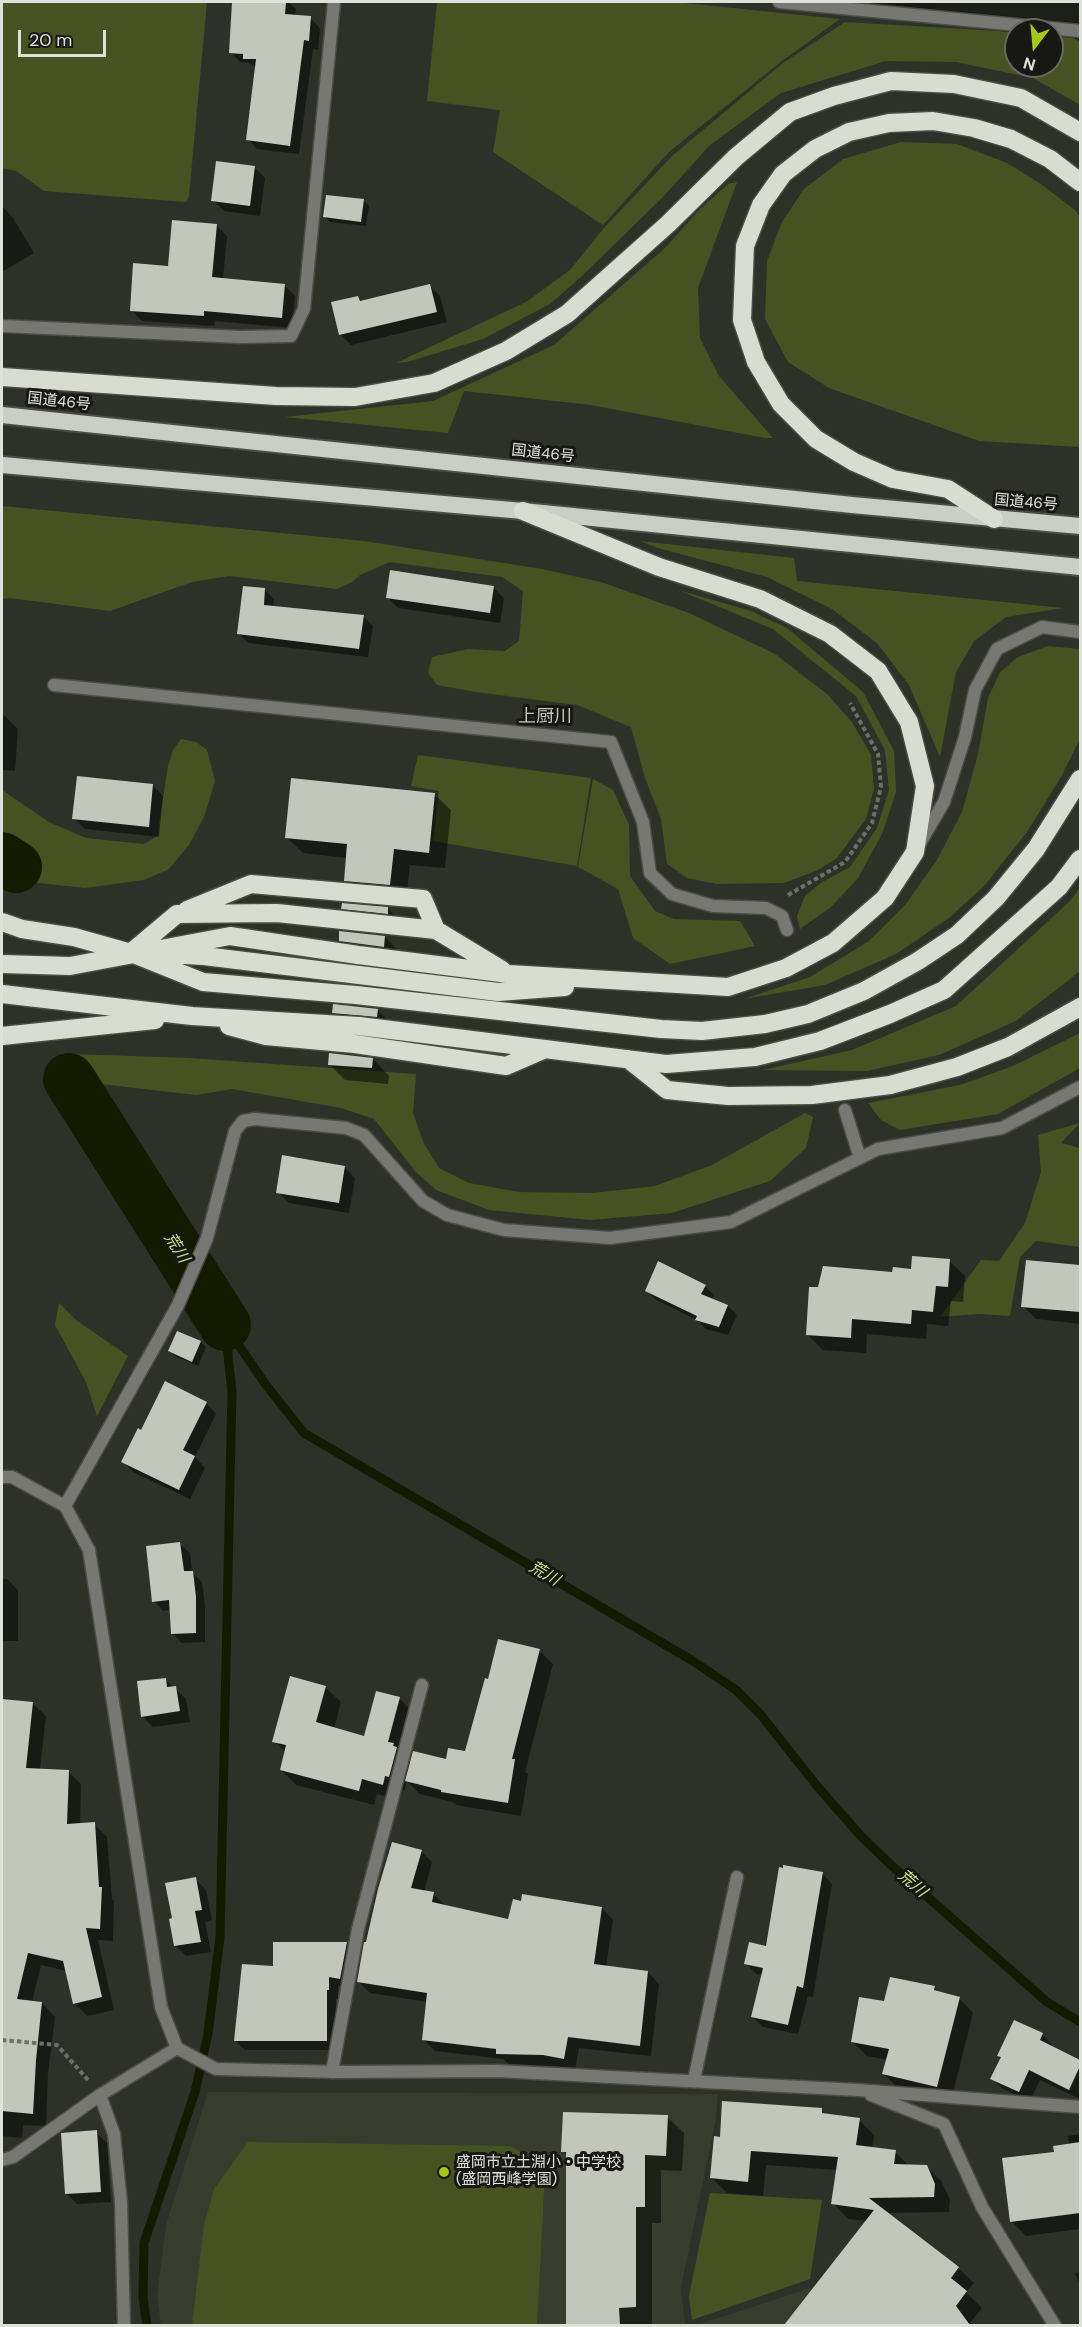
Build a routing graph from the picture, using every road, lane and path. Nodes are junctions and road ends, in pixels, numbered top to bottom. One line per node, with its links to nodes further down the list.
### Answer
1 (334, 2): 6 (street)
2 (779, 2): 3 (street)
3 (1080, 31)
4 (1080, 132): 7 (highway)
5 (1080, 182): 11 (highway)
6 (2, 326)
7 (2, 378)
8 (2, 415): 11 (highway, 国道46号)
9 (2, 465): 10 (highway)
10 (523, 511): 13 (highway); 18 (highway)
11 (994, 519): 12 (highway, 国道46号)
12 (1080, 526)
13 (1080, 567)
14 (1080, 632): 18 (street)
15 (54, 685): 20 (street)
16 (850, 703): 20 (path)
17 (1080, 779): 33 (highway)
18 (915, 852): 28 (highway)
19 (1080, 859): 35 (highway)
20 (766, 908): 24 (street)
21 (177, 914): 23 (highway); 23 (highway); 25 (highway)
22 (2, 922): 25 (highway)
23 (436, 930): 27 (highway)
24 (787, 930)
25 (131, 953): 26 (highway); 27 (highway); 29 (highway); 33 (highway)
26 (2, 964)
27 (509, 974): 28 (highway)
28 (639, 982): 29 (highway)
29 (492, 992): 33 (highway)
30 (2, 994): 32 (highway)
31 (1080, 1007): 35 (highway)
32 (192, 1016): 34 (highway); 35 (highway)
33 (642, 1027)
34 (2, 1036)
35 (628, 1059)
36 (1080, 1087): 38 (street)
37 (845, 1110): 38 (street)
38 (860, 1158): 40 (street)
39 (2, 1477): 40 (street)
40 (65, 1506): 44 (street)
41 (422, 1685): 45 (street)
42 (737, 1877): 46 (street)
43 (2, 2040): 48 (path)
44 (181, 2050): 45 (street); 48 (street)
45 (332, 2072): 46 (street)
46 (694, 2080): 47 (street)
47 (858, 2090): 49 (street); 52 (street)
48 (100, 2095): 50 (street); 51 (street)
49 (1080, 2107)
50 (2, 2160)
51 (124, 2325)
52 (1055, 2325)

